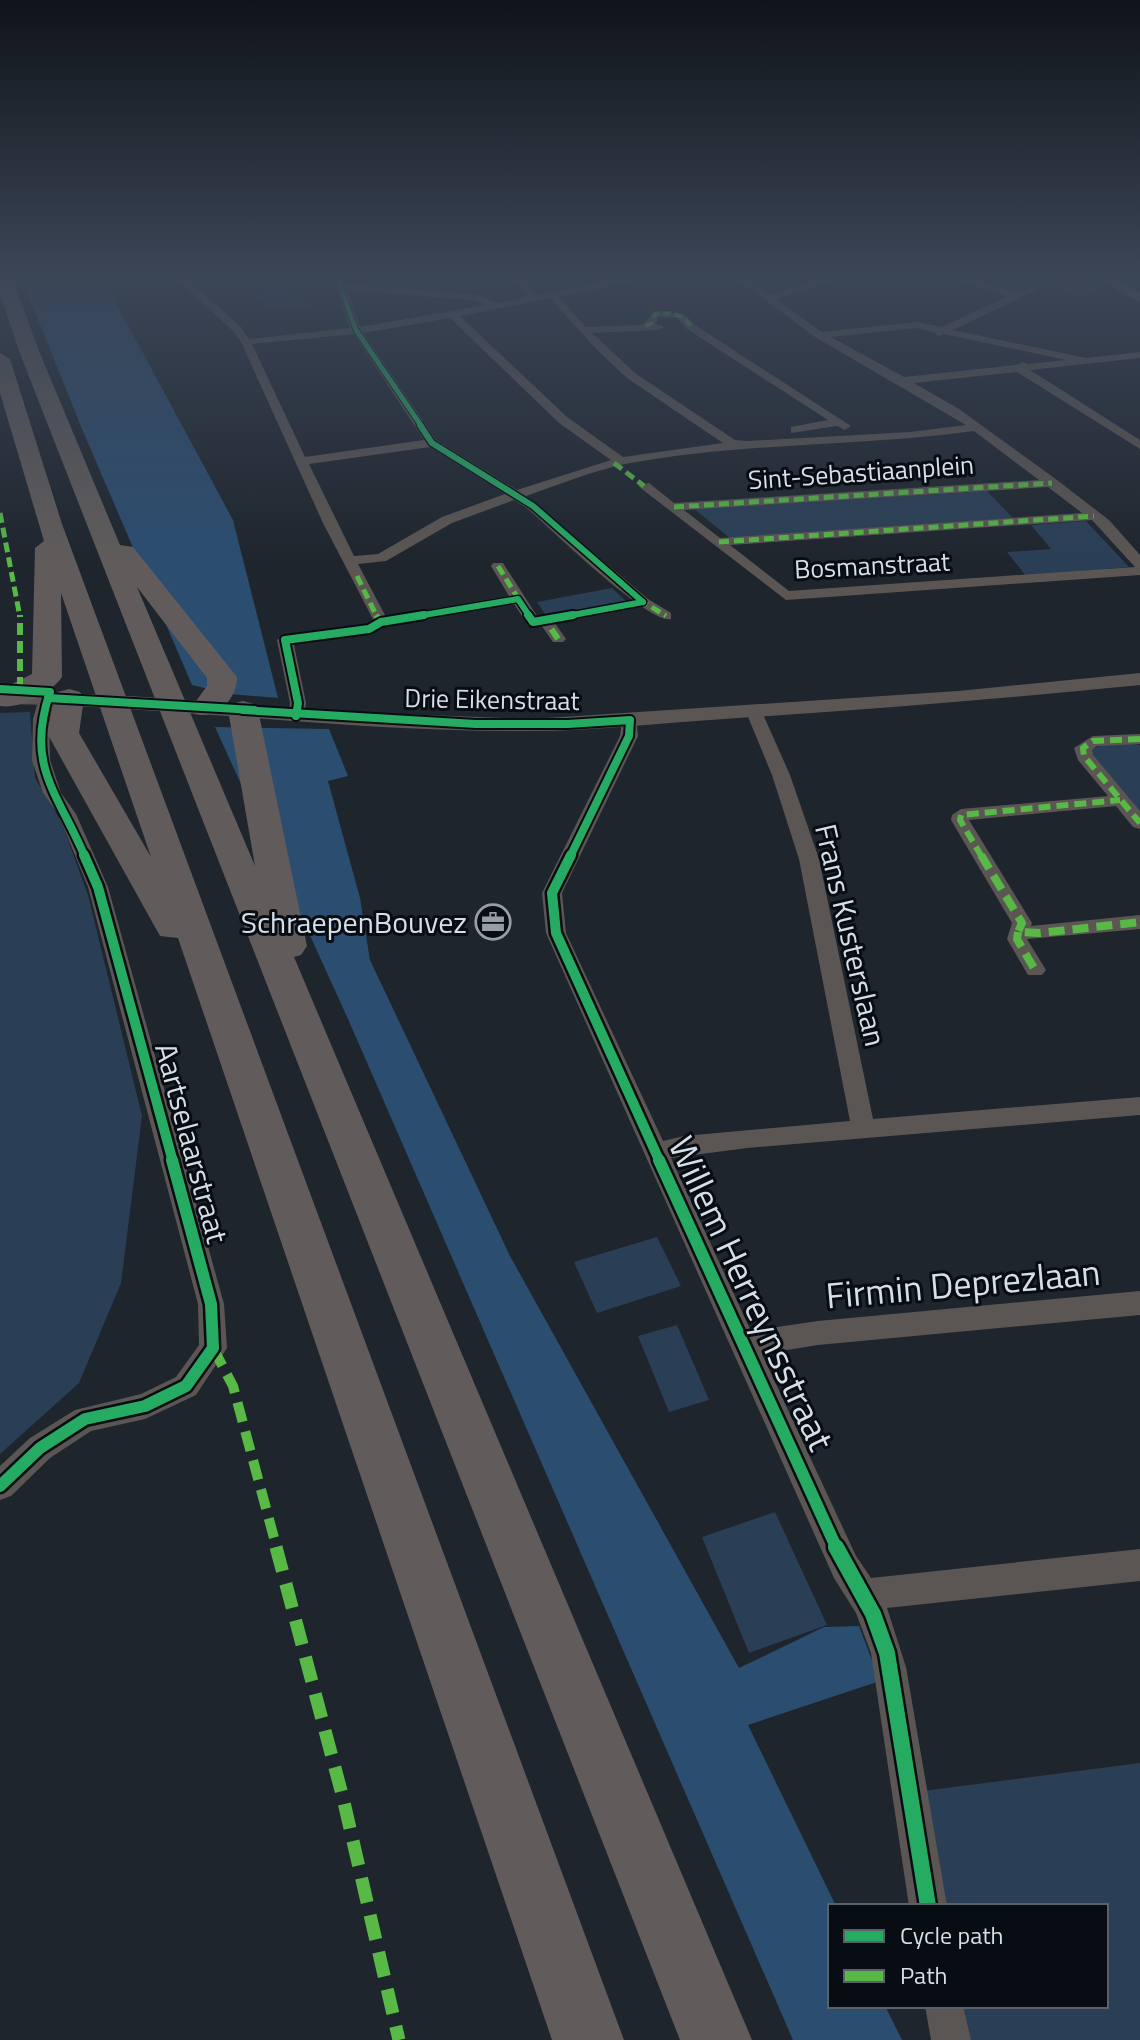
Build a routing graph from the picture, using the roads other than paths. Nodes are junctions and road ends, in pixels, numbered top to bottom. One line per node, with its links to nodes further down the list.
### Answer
1 (4, 372): 25 (highway)
2 (38, 372): 26 (highway)
3 (260, 372): 18 (street)
4 (384, 372): 15 (street)
5 (513, 372): 19 (street)
6 (629, 372): 16 (street)
7 (762, 372): 12 (street)
8 (886, 372): 11 (street)
9 (981, 372): 11 (street)
10 (1026, 372): 17 (street)
11 (902, 381): 13 (street)
12 (840, 422): 14 (street); 16 (street)
13 (975, 427): 14 (street); 20 (street)
14 (861, 438): 16 (street)
15 (432, 443): 18 (street); 22 (street)
16 (734, 445): 19 (street)
17 (1140, 445)
18 (302, 461): 29 (street)
19 (621, 461): 22 (street)
20 (1052, 483): 23 (street, Sint-Sebastiaanplein); 24 (street)
21 (644, 486): 23 (street, Bosmanstraat)
22 (513, 494): 29 (street); 34 (street)
23 (674, 507): 27 (street, Bosmanstraat)
24 (1094, 516): 27 (street, Sint-Sebastiaanplein); 28 (street)
25 (50, 524): 40 (highway); 42 (highway)
26 (105, 535): 46 (highway); 46 (highway)
27 (719, 542): 32 (street, Bosmanstraat)
28 (1132, 544): 30 (street)
29 (349, 561): 33 (street)
30 (1140, 564)
31 (498, 566): 33 (street)
32 (1140, 571)
33 (518, 599): 35 (street)
34 (666, 616)
35 (558, 639)
36 (285, 640): 45 (street)
37 (1140, 679): 39 (street, Drie Eikenstraat)
38 (1140, 687): 39 (street, Drie Eikenstraat)
39 (958, 697): 44 (street, Drie Eikenstraat)
40 (2, 700): 41 (street, Drie Eikenstraat)
41 (60, 703): 42 (street, Drie Eikenstraat); 55 (highway); 61 (street, Aartselaarstraat)
42 (114, 703): 46 (street, Drie Eikenstraat); 55 (highway)
43 (243, 710): 45 (street, Drie Eikenstraat); 46 (street, Drie Eikenstraat); 54 (highway)
44 (754, 712): 47 (street, Drie Eikenstraat); 57 (street, Frans Kusterslaan)
45 (297, 713): 47 (street, Drie Eikenstraat)
46 (194, 720): 54 (highway)
47 (630, 720): 58 (street, Willem Herreynsstraat)
48 (1140, 739): 49 (street)
49 (1120, 800): 50 (street); 52 (street)
50 (1140, 823)
51 (1140, 922): 52 (street)
52 (1018, 932): 53 (street)
53 (1035, 970)
54 (297, 1009): 67 (highway)
55 (223, 1014): 66 (highway)
56 (1140, 1106): 57 (street)
57 (864, 1131): 58 (street)
58 (656, 1153): 60 (street, Willem Herreynsstraat)
59 (1140, 1303): 60 (street, Firmin Deprezlaan)
60 (746, 1344): 63 (street, Willem Herreynsstraat)
61 (0, 1486)
62 (1140, 1565): 63 (street)
63 (865, 1595): 64 (street, Willem Herreynsstraat)
64 (928, 1904)
65 (944, 2008): 68 (street)
66 (588, 2040)
67 (716, 2040)
68 (951, 2040)

